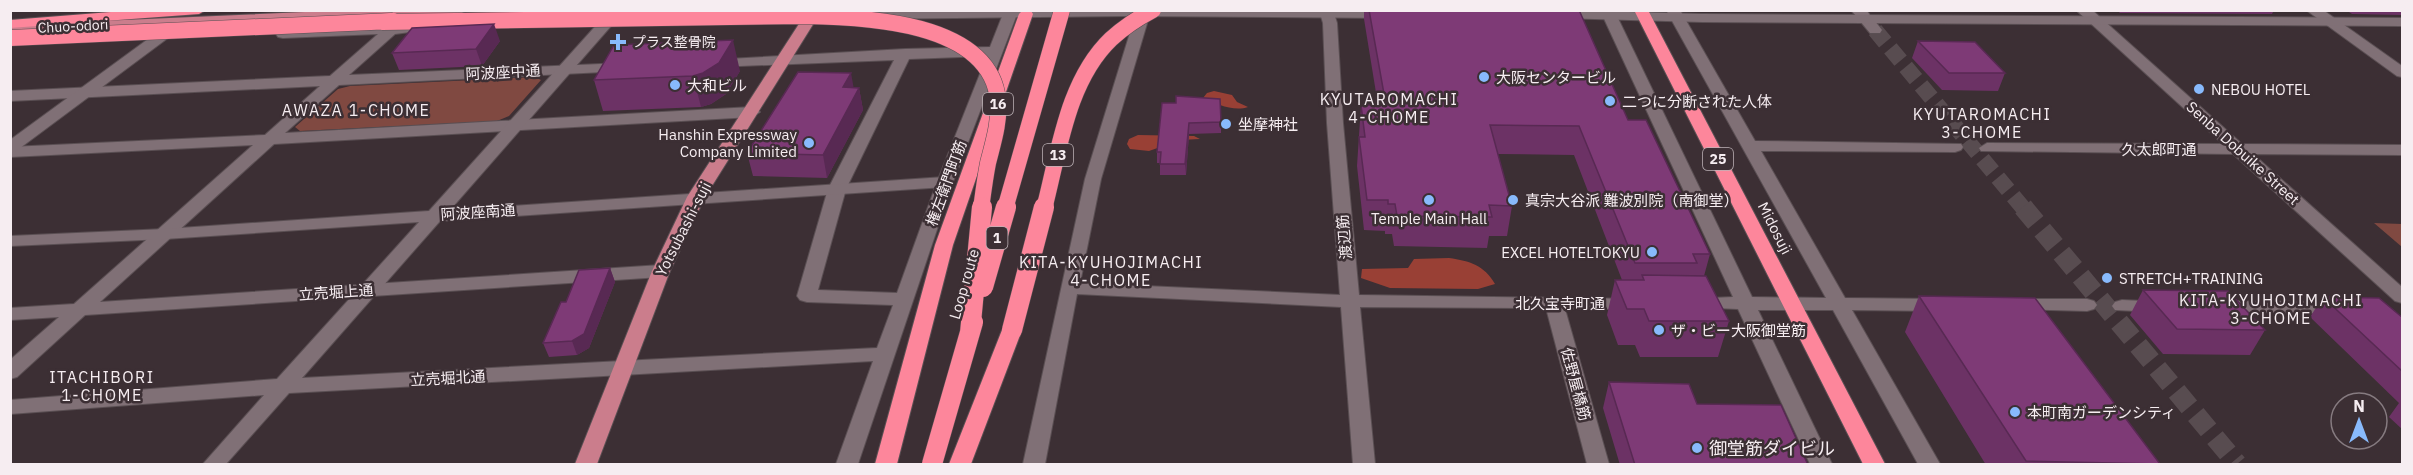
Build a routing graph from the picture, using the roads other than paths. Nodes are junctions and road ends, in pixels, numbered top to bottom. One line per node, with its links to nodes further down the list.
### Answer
1 (199, 10): 22 (highway)
2 (460, 10): 18 (main road, Chuo-odori)
3 (685, 10): 23 (highway, 16, bridge)
4 (1062, 10): 74 (highway, Loop route / 1, bridge)
5 (1112, 10): 7 (street)
6 (2313, 10): 20 (street)
7 (1147, 12): 10 (street); 12 (street); 54 (street); 85 (highway, 13, bridge)
8 (1608, 12): 11 (street); 14 (street); 61 (street)
9 (814, 13): 12 (street); 17 (street); 30 (main road, Yotsubashi-suji)
10 (1327, 13): 13 (street); 57 (street, 渡辺筋)
11 (1642, 13): 15 (street); 62 (highway, Midosuji / 25)
12 (1018, 14): 28 (street, 権左衛門町筋); 83 (highway, bridge)
13 (1402, 14)
14 (1541, 14)
15 (1675, 14): 19 (street); 41 (street)
16 (2089, 16): 19 (street); 20 (street); 45 (street, Senba Dobuike Street)
17 (612, 17): 23 (street); 33 (street)
18 (182, 20): 24 (main road, Chuo-odori); 26 (street)
19 (1868, 22)
20 (2329, 22): 21 (street); 34 (street)
21 (2403, 22)
22 (10, 24)
23 (387, 26): 25 (highway, 16, bridge); 26 (street); 35 (street); 74 (highway, 16, bridge)
24 (10, 29)
25 (10, 38)
26 (157, 39): 27 (street); 36 (street)
27 (10, 45)
28 (995, 51): 29 (street); 47 (street, 権左衛門町筋)
29 (905, 53): 30 (street); 48 (street)
30 (785, 59): 31 (street); 38 (main road, Yotsubashi-suji)
31 (702, 64)
32 (634, 67): 33 (street, 阿波座中通)
33 (566, 69): 35 (street, 阿波座中通); 39 (street)
34 (2403, 73)
35 (335, 80): 36 (street, 阿波座中通); 40 (street)
36 (87, 92): 37 (street, 阿波座中通); 44 (street)
37 (10, 96)
38 (752, 112): 39 (street); 49 (main road, Yotsubashi-suji)
39 (514, 127): 40 (street); 50 (street)
40 (268, 140): 44 (street); 51 (street)
41 (1748, 146): 42 (street); 63 (street)
42 (1955, 147)
43 (1987, 148): 45 (street, 久太郎町通)
44 (10, 150)
45 (2238, 150): 46 (street, 久太郎町通); 64 (street, Senba Dobuike Street)
46 (2403, 150)
47 (945, 182): 48 (street, 阿波座南通); 56 (street, 権左衛門町筋)
48 (837, 189): 49 (street, 阿波座南通); 56 (street)
49 (696, 197): 50 (street, 阿波座南通); 53 (main road, Yotsubashi-suji)
50 (436, 214): 51 (street, 阿波座南通); 55 (street)
51 (165, 234): 52 (street, 阿波座南通); 72 (street)
52 (10, 241)
53 (661, 271): 55 (street, 立売堀上通); 76 (main road, Yotsubashi-suji)
54 (1068, 288): 57 (street, 北久宝寺町通); 86 (street)
55 (369, 290): 72 (street, 立売堀上通); 78 (street)
56 (905, 299): 75 (street, 権左衛門町筋)
57 (1350, 301): 58 (street, 北久宝寺町通); 87 (street, 渡辺筋)
58 (1554, 303): 59 (street, 北久宝寺町通); 88 (street, 佐野屋橋筋)
59 (1647, 303)
60 (1683, 303): 61 (street)
61 (1747, 303): 62 (street); 89 (street)
62 (1792, 304): 63 (street); 90 (highway, Midosuji / 25)
63 (1839, 304): 65 (street); 91 (street)
64 (2399, 304)
65 (1957, 305)
66 (2004, 305): 67 (street)
67 (2087, 305)
68 (2122, 306): 69 (street)
69 (2180, 306)
70 (2204, 306): 71 (street)
71 (2356, 308)
72 (80, 310): 73 (street, 立売堀上通); 77 (street)
73 (10, 314)
74 (970, 333): 84 (highway, Loop route / 1, bridge)
75 (885, 354): 76 (street, 立売堀北通); 82 (street, 権左衛門町筋)
76 (622, 368): 78 (street, 立売堀北通); 81 (main road, Yotsubashi-suji)
77 (10, 372)
78 (283, 386): 79 (street, 立売堀北通); 80 (street)
79 (10, 407)
80 (214, 465)
81 (586, 465)
82 (847, 465)
83 (886, 465)
84 (933, 465)
85 (960, 465)
86 (1034, 465)
87 (1364, 465)
88 (1598, 465)
89 (1821, 465)
90 (1874, 465)
91 (1929, 465)

